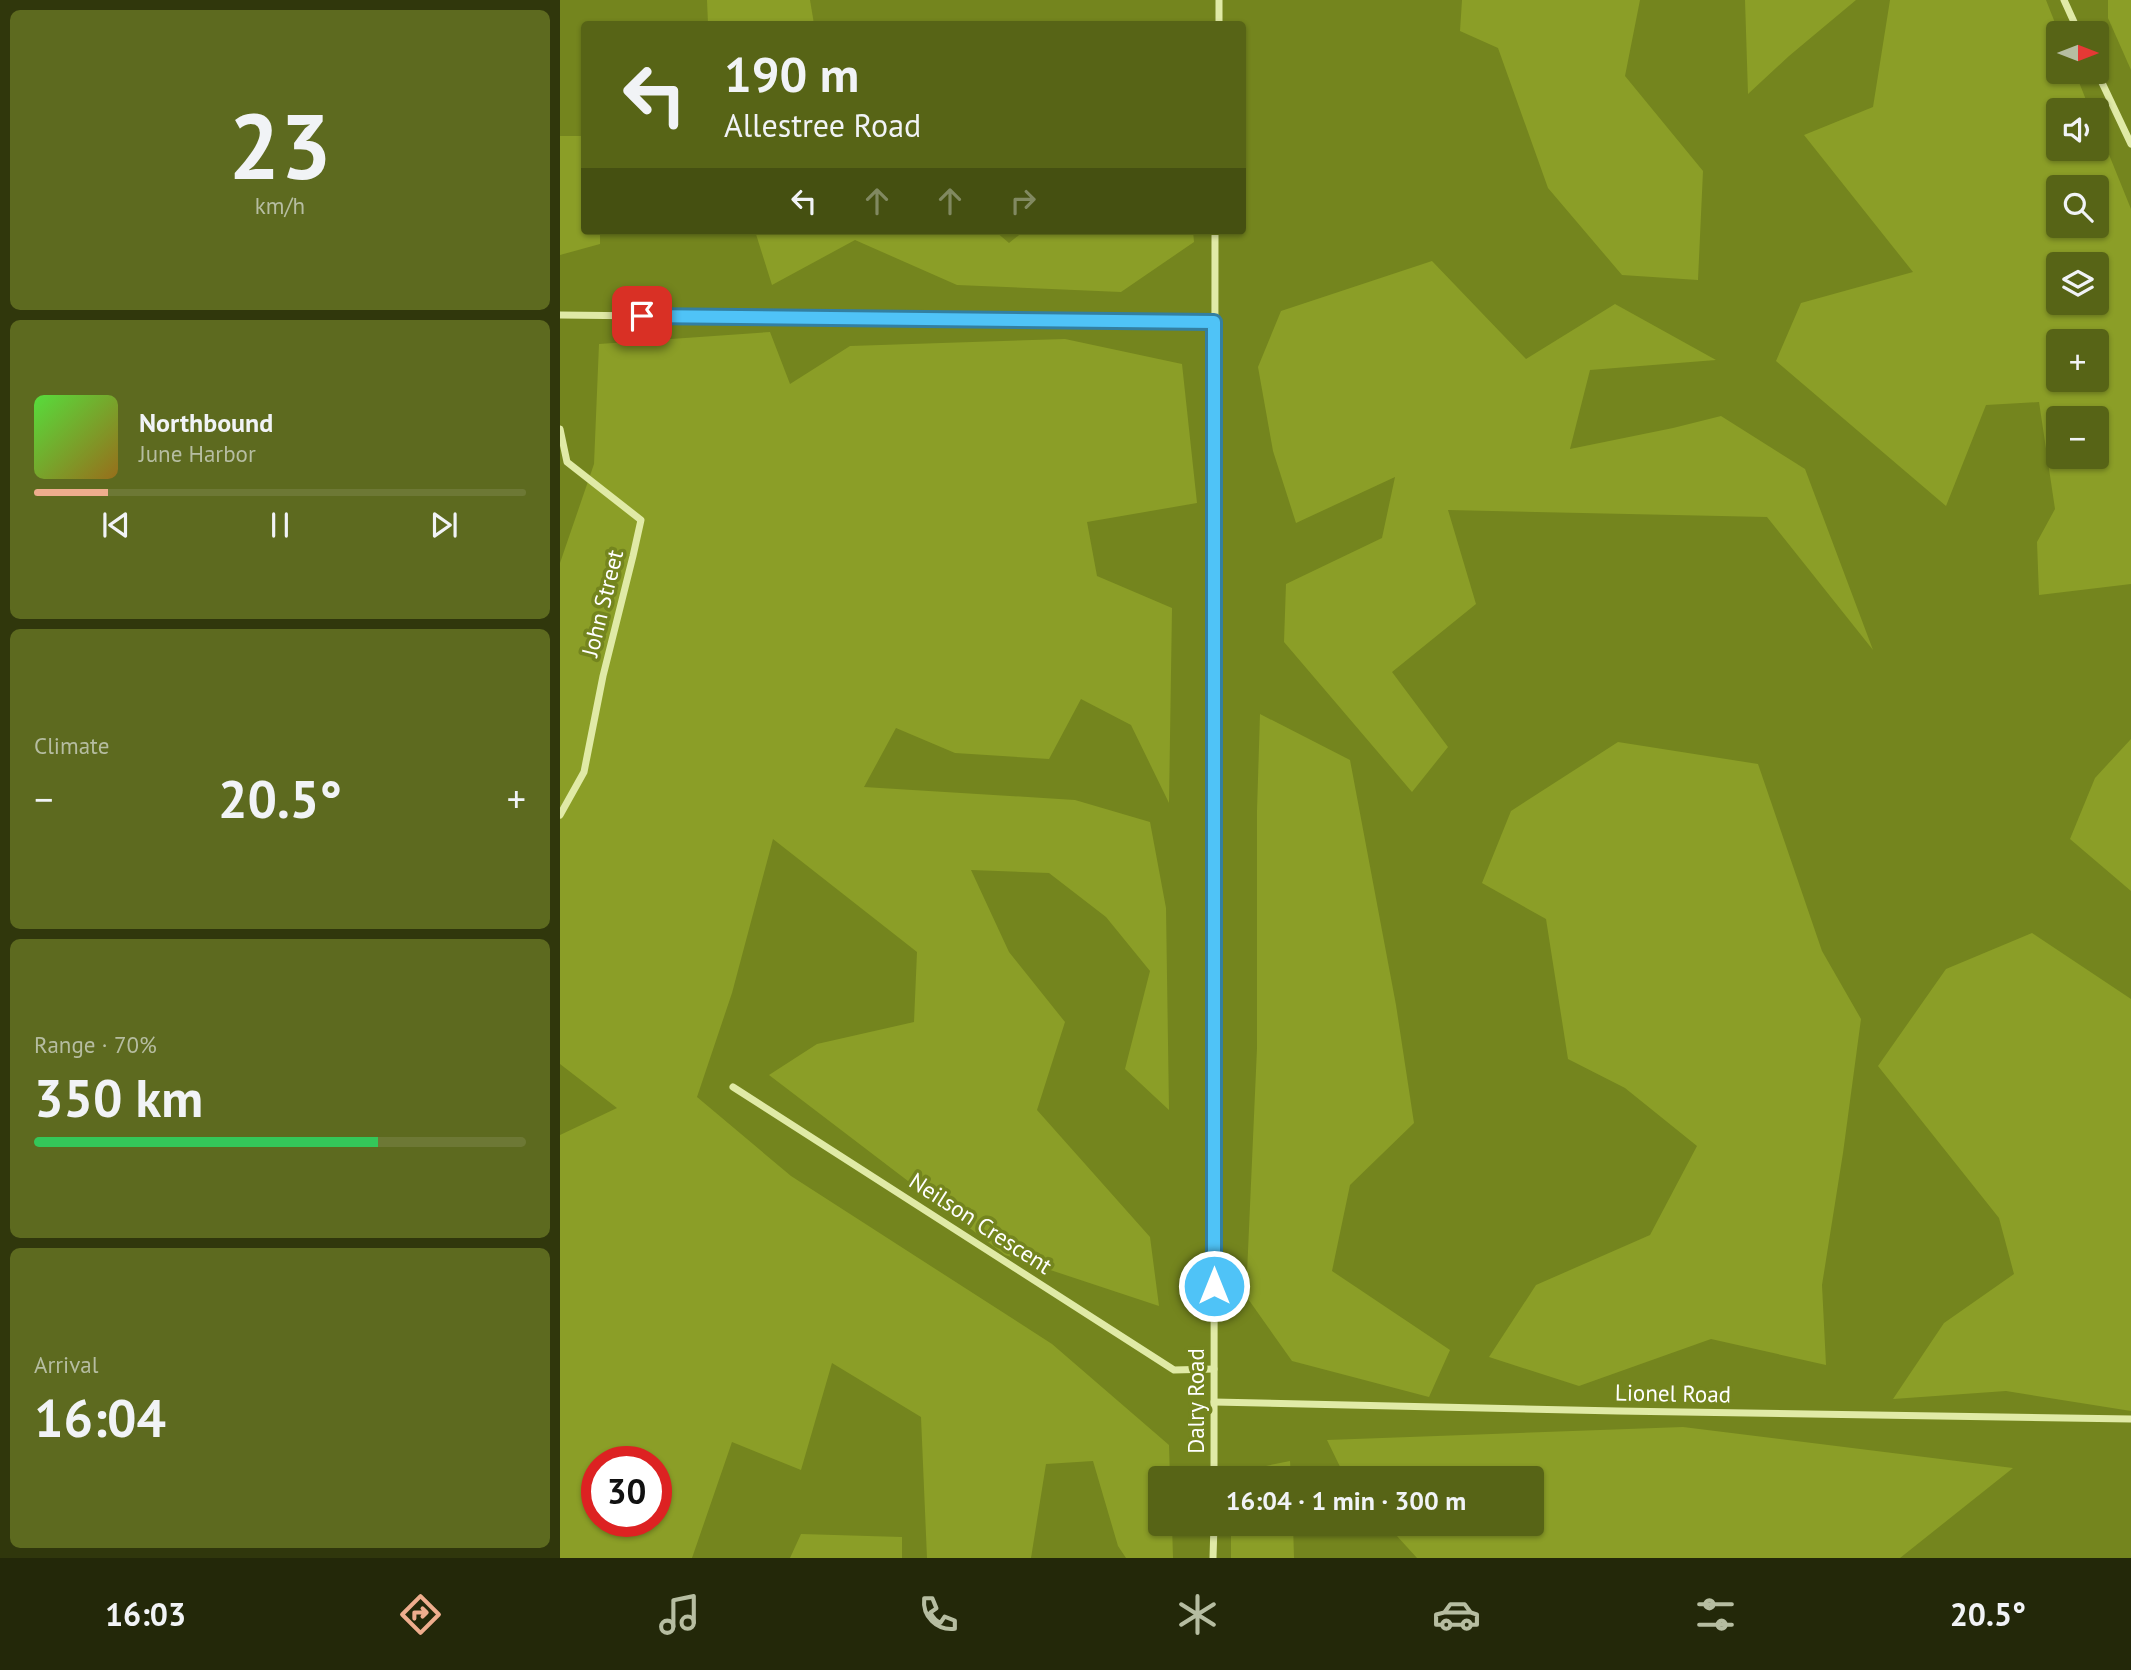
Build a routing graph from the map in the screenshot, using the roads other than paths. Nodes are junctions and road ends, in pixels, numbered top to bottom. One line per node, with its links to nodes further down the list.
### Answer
1 (1219, 0): 3 (street)
2 (2064, 0): 4 (street)
3 (1219, 21)
4 (2074, 21)
5 (2103, 84): 6 (street)
6 (2131, 144)
7 (1216, 235): 9 (street, Dalry Road)
8 (560, 315): 9 (street)
9 (1214, 322): 13 (street, Dalry Road)
10 (560, 429): 11 (street, John Street)
11 (560, 815)
12 (733, 1087): 13 (street, Neilson Crescent)
13 (1214, 1369): 14 (street, Dalry Road)
14 (1214, 1402): 15 (street, Lionel Road); 16 (street, Dalry Road)
15 (2131, 1419)
16 (1214, 1466)
17 (1214, 1536): 18 (street)
18 (1213, 1558)

